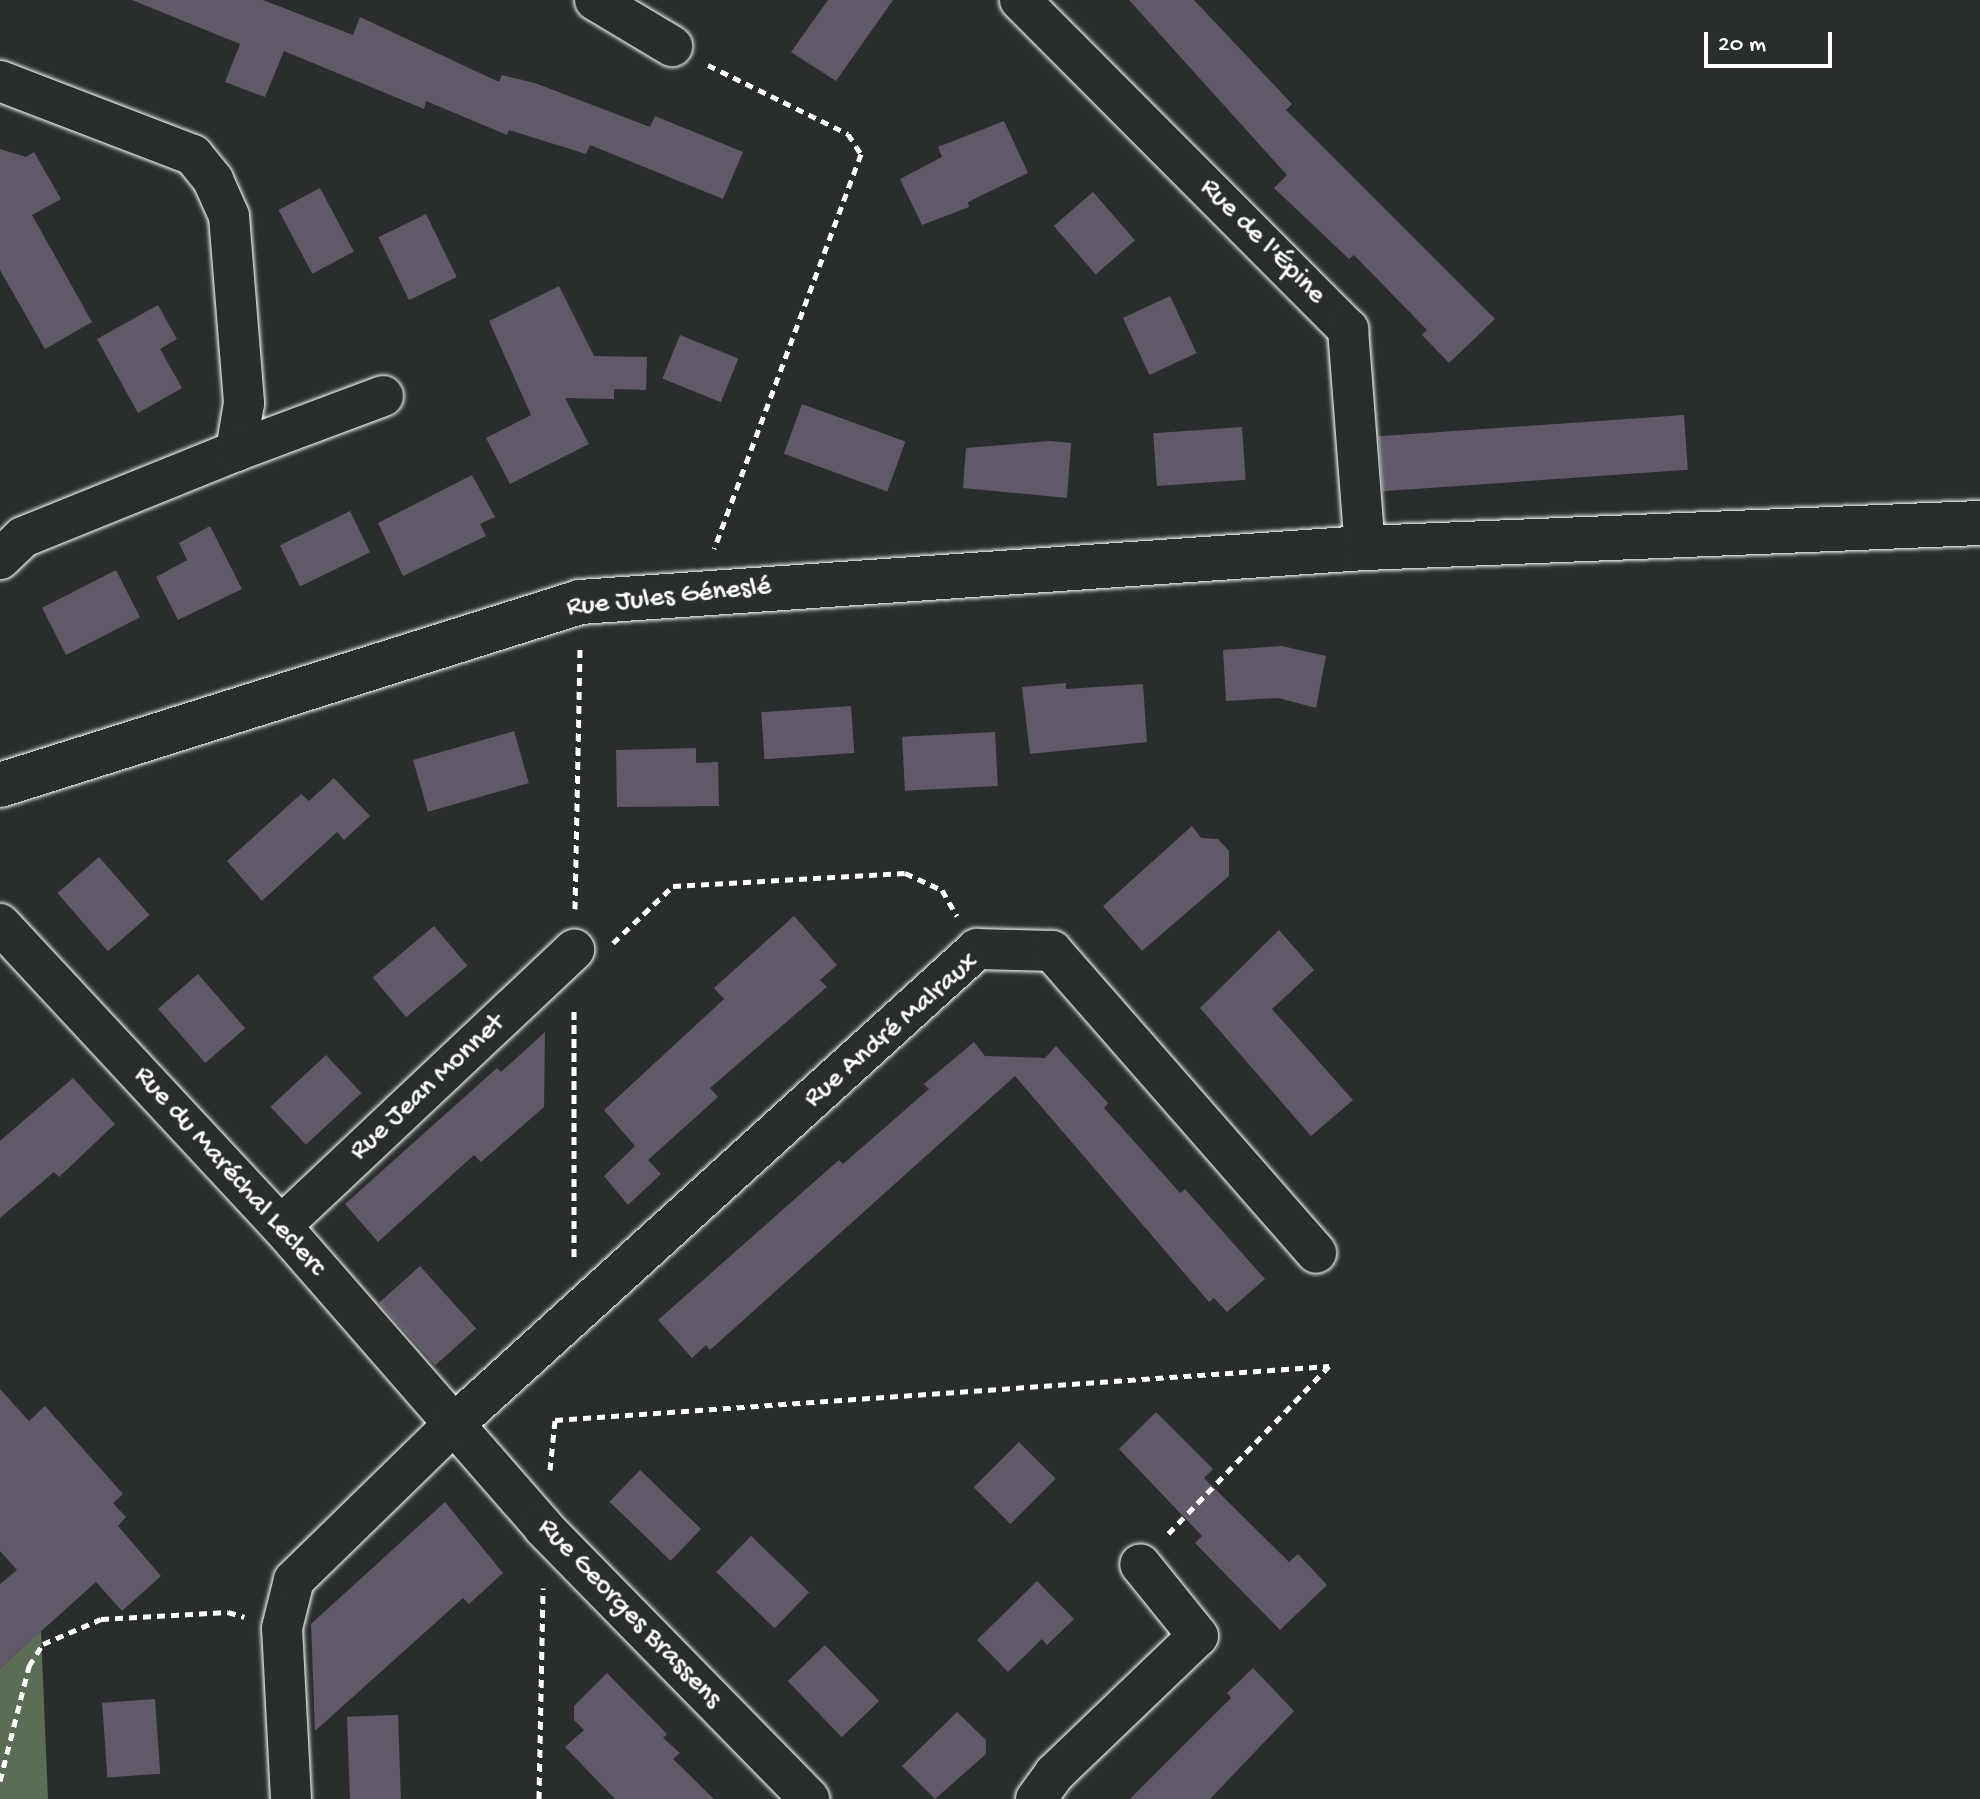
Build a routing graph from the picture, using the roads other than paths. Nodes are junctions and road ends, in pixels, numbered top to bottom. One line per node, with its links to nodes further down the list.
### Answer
1 (595, 0): 3 (street)
2 (1020, 0): 8 (street, Rue de l'Épine)
3 (672, 46)
4 (0, 81): 6 (street)
5 (383, 396): 6 (street)
6 (236, 451): 9 (street)
7 (1980, 523): 8 (street, Rue Jules Géneslé)
8 (1365, 548): 10 (street, Rue Jules Géneslé)
9 (0, 559)
10 (0, 785)
11 (0, 924): 13 (street, Rue du Maréchal Leclerc)
12 (591, 949): 13 (street, Rue Jean Monnet)
13 (281, 1226): 15 (street, Rue du Maréchal Leclerc)
14 (1316, 1253): 15 (street, Rue André Malraux)
15 (451, 1427): 17 (street, Rue André Malraux); 18 (street, Rue Georges Brassens)
16 (1140, 1564): 19 (street)
17 (291, 1799)
18 (809, 1799)
19 (1036, 1799)

